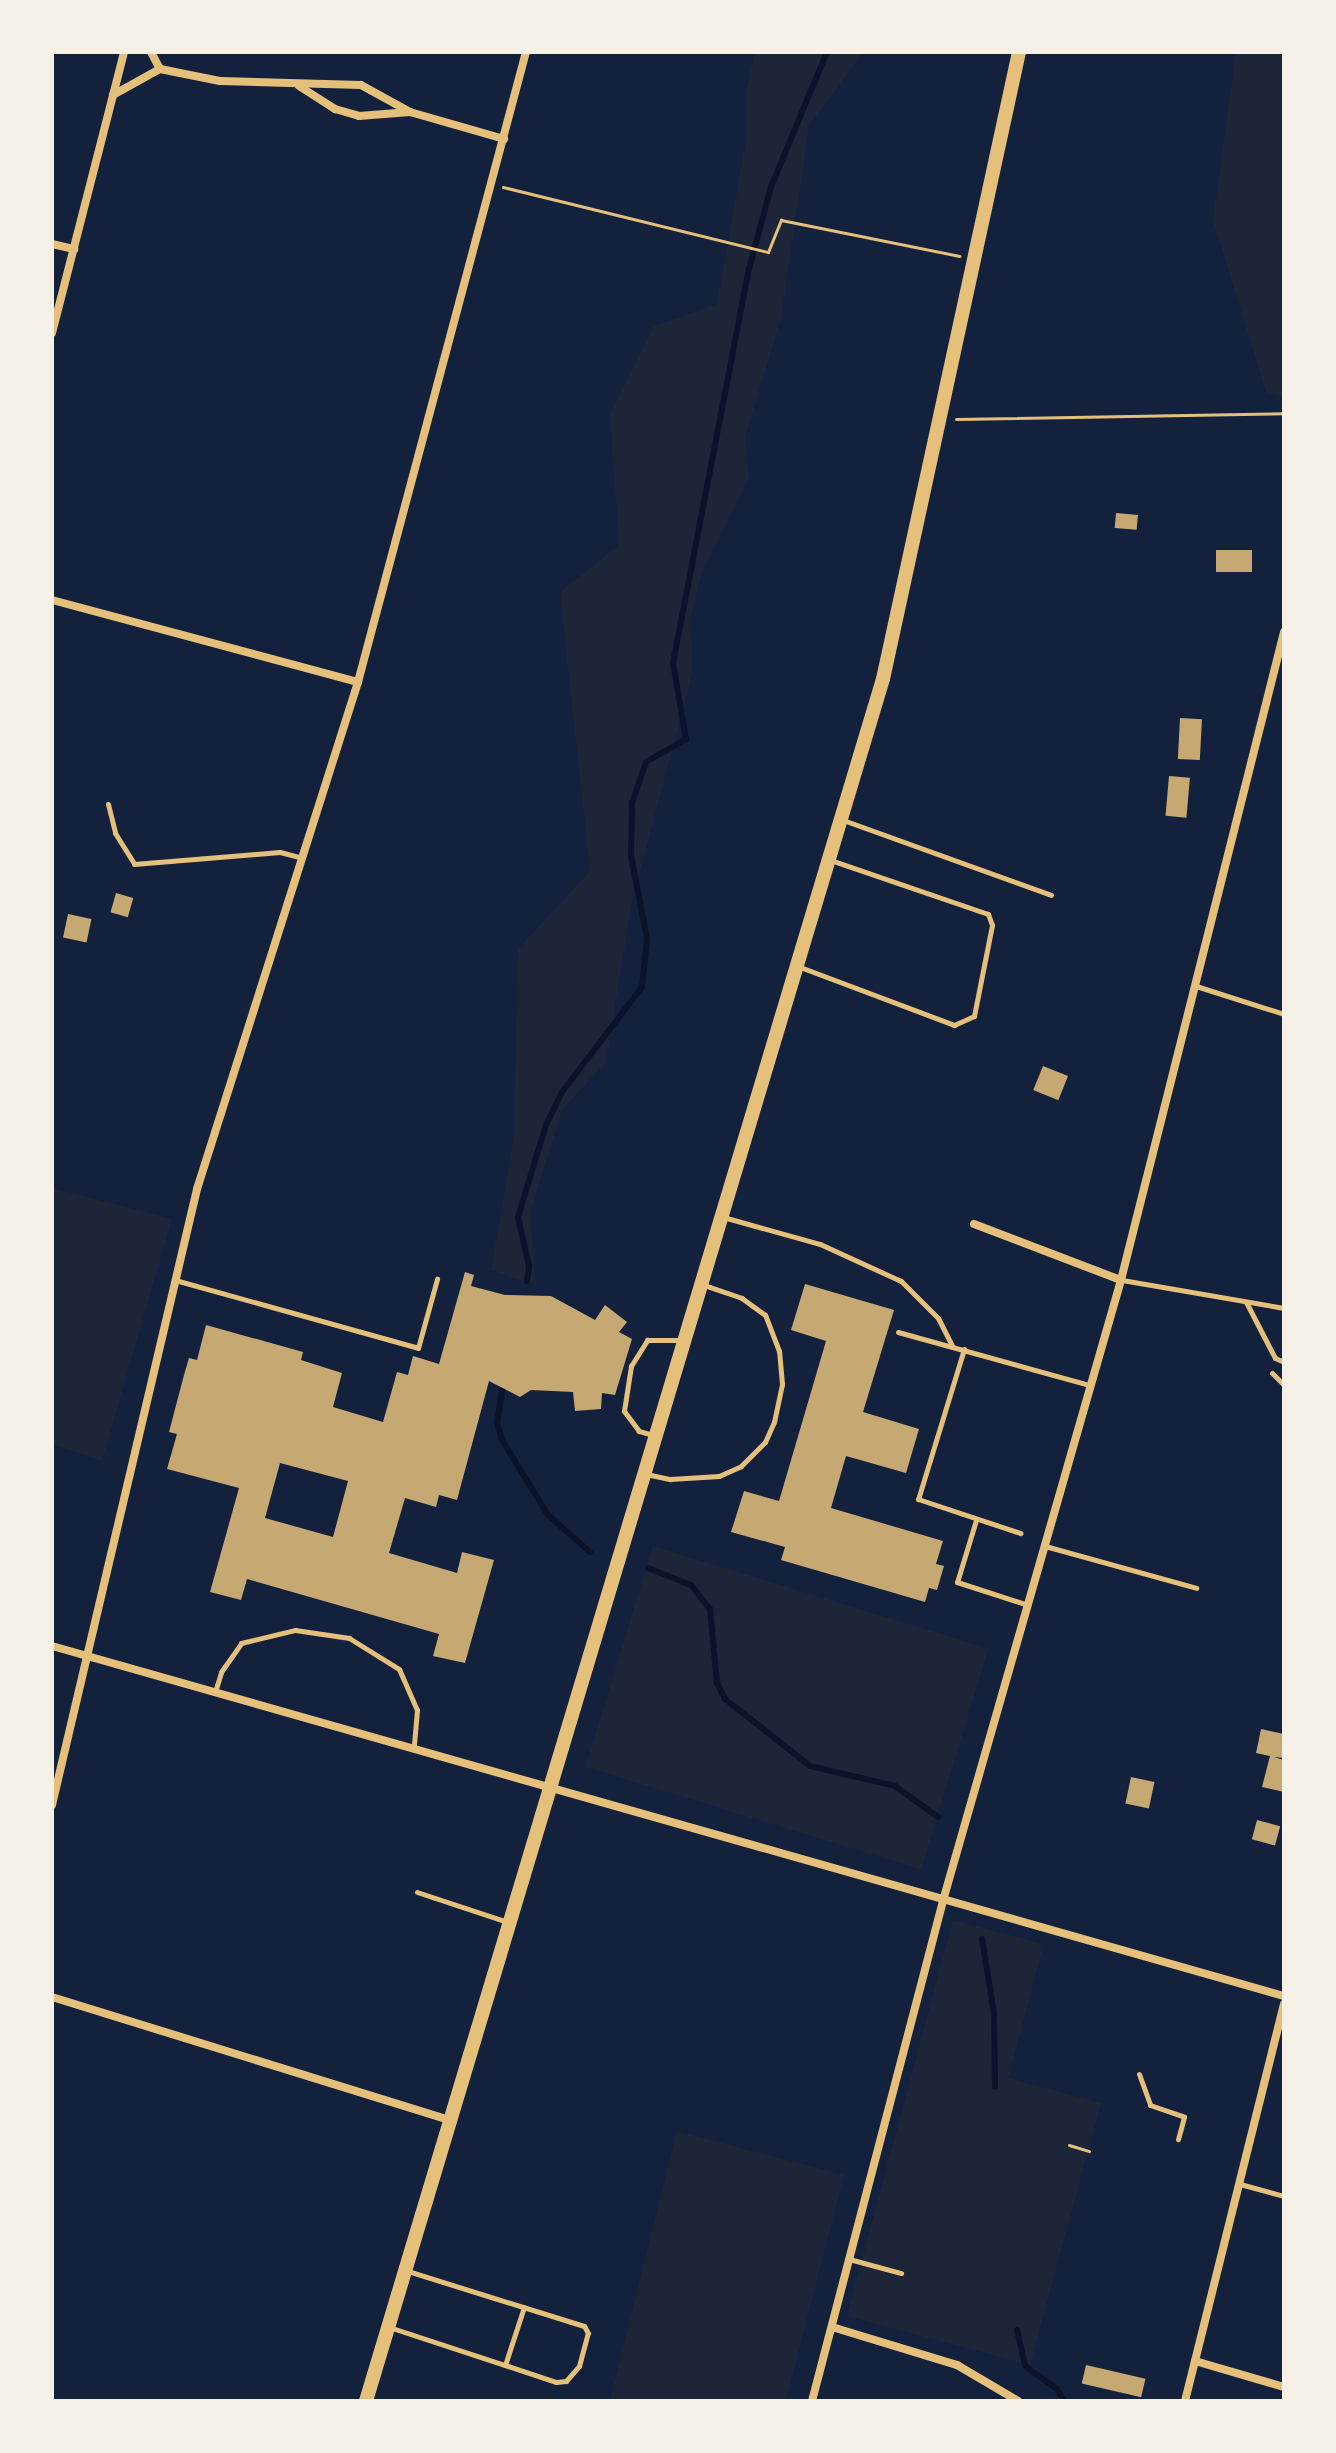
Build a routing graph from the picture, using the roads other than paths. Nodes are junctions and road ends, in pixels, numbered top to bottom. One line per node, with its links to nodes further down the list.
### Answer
1 (124, 52): 7 (street)
2 (151, 52): 5 (street)
3 (526, 52): 9 (street)
4 (1019, 52): 17 (street)
5 (160, 69): 6 (street); 7 (street)
6 (296, 84): 8 (street); 8 (street)
7 (113, 95): 11 (street)
8 (410, 112): 9 (street)
9 (504, 139): 15 (street)
10 (52, 244): 11 (street)
11 (74, 249): 12 (street)
12 (52, 333)
13 (52, 600): 15 (street)
14 (1284, 632): 22 (street)
15 (358, 682): 18 (street)
16 (108, 804): 18 (lane)
17 (842, 819): 19 (street); 20 (lane)
18 (303, 858): 26 (street)
19 (830, 860): 21 (street); 21 (lane)
20 (1051, 895)
21 (799, 966): 24 (street)
22 (1195, 986): 23 (lane); 28 (street)
23 (1284, 1014)
24 (722, 1217): 29 (street); 34 (lane)
25 (974, 1224): 28 (street)
26 (174, 1279): 27 (lane); 48 (street)
27 (437, 1279)
28 (1121, 1280): 30 (lane); 38 (street)
29 (702, 1284): 33 (street); 41 (lane)
30 (1246, 1301): 31 (lane); 36 (lane)
31 (1284, 1308)
32 (898, 1332): 34 (lane)
33 (685, 1340): 40 (street); 40 (lane)
34 (952, 1346): 35 (lane)
35 (964, 1349): 38 (lane); 42 (lane)
36 (1284, 1362)
37 (1272, 1373): 39 (lane)
38 (1089, 1385): 44 (street)
39 (1284, 1385)
40 (656, 1436): 41 (street)
41 (645, 1474): 51 (street)
42 (976, 1520): 43 (lane); 46 (lane)
43 (1020, 1533)
44 (1045, 1546): 45 (lane); 46 (street)
45 (1196, 1588)
46 (1028, 1605): 54 (street)
47 (52, 1646): 48 (street)
48 (86, 1655): 49 (street); 52 (street)
49 (215, 1692): 50 (street); 50 (lane)
50 (414, 1748): 51 (street)
51 (549, 1785): 54 (street); 55 (street)
52 (52, 1805)
53 (417, 1892): 55 (lane)
54 (944, 1897): 56 (street); 64 (street)
55 (507, 1922): 60 (street)
56 (1284, 1996)
57 (52, 1997): 60 (street)
58 (1284, 2004): 62 (street)
59 (1139, 2074): 61 (lane)
60 (447, 2119): 65 (street)
61 (1178, 2139)
62 (1239, 2184): 63 (lane); 70 (street)
63 (1284, 2196)
64 (849, 2259): 66 (lane); 69 (street)
65 (404, 2270): 67 (lane); 68 (street)
66 (901, 2273)
67 (524, 2307): 71 (lane); 71 (lane)
68 (387, 2326): 71 (lane); 73 (street)
69 (832, 2327): 74 (street); 75 (street)
70 (1195, 2361): 72 (street); 76 (street)
71 (505, 2365)
72 (1284, 2387)
73 (366, 2401)
74 (812, 2401)
75 (1018, 2401)
76 (1185, 2401)

